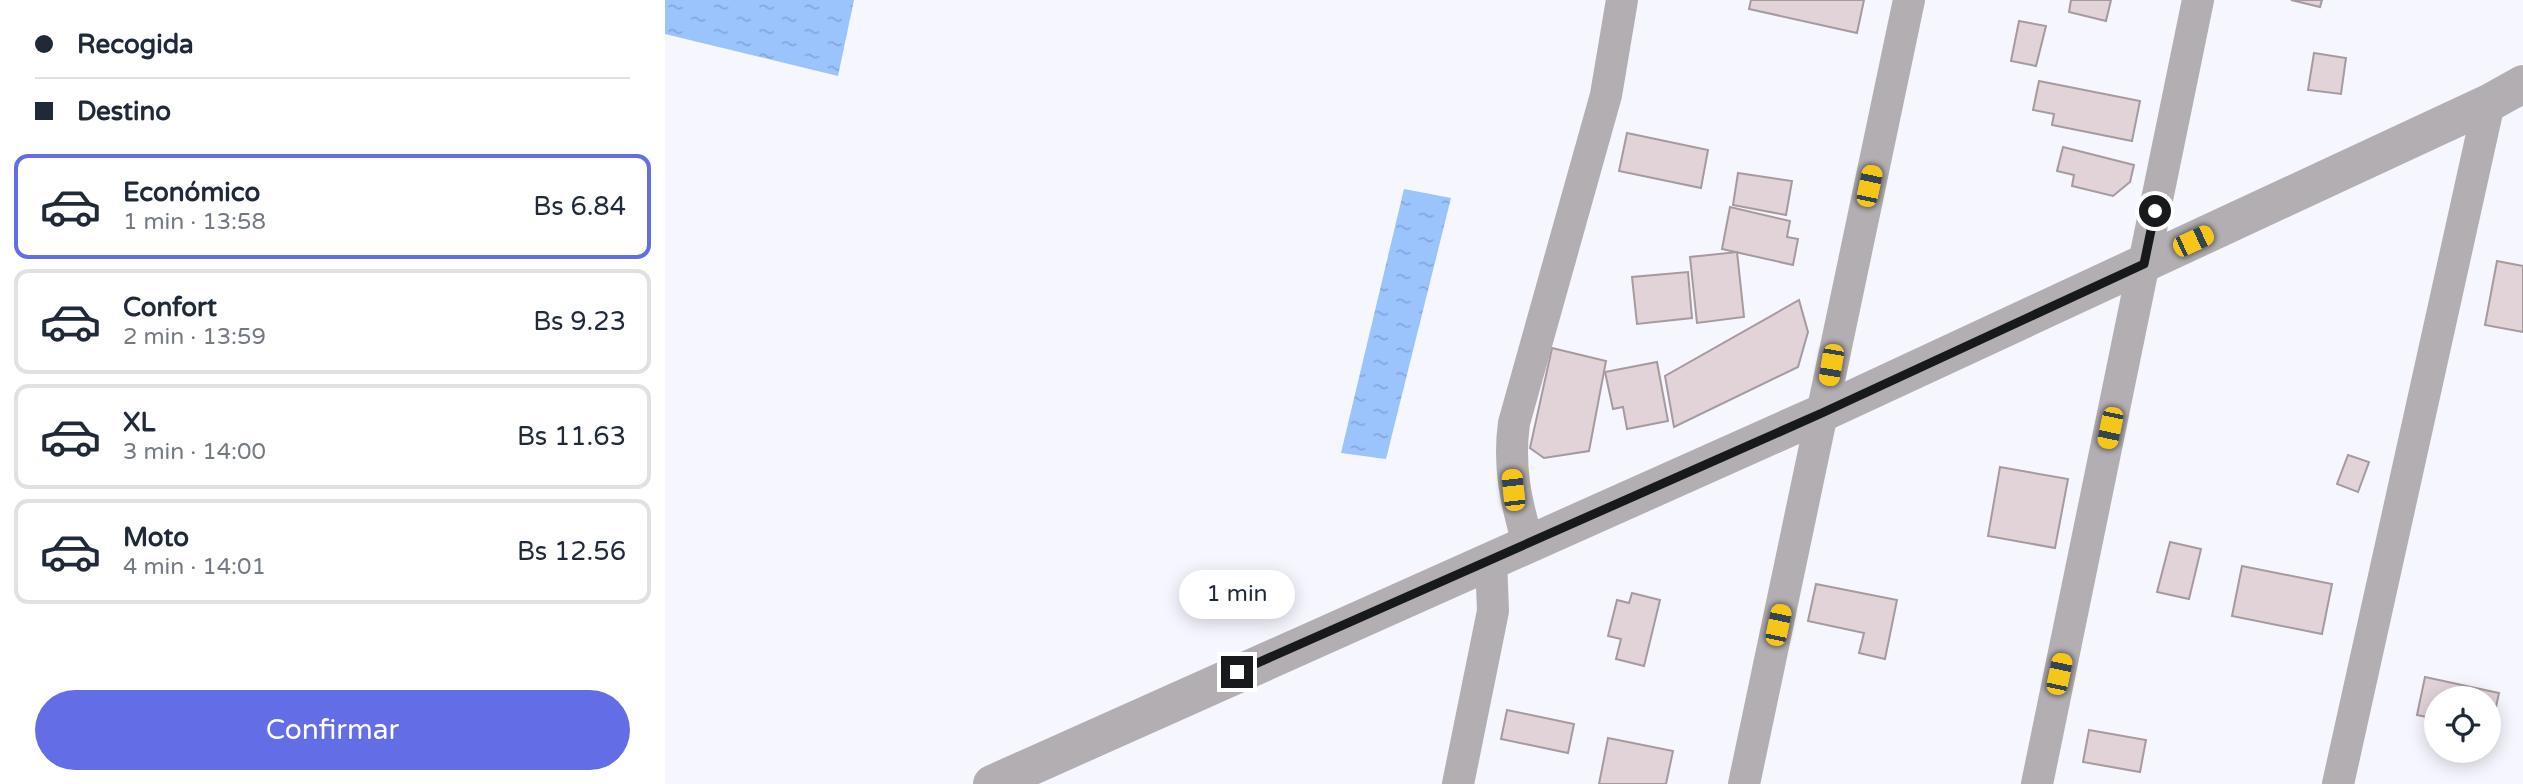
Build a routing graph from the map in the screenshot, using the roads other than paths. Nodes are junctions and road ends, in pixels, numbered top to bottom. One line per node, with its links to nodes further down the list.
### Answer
1 (1622, 0): 8 (street)
2 (1909, 0): 7 (street)
3 (2198, 0): 6 (street)
4 (2523, 84): 5 (street)
5 (2489, 103): 6 (street); 14 (street)
6 (2144, 264): 7 (street); 13 (street)
7 (1822, 413): 8 (street); 12 (street)
8 (1528, 543): 9 (street)
9 (1491, 560): 10 (street); 11 (street)
10 (992, 784)
11 (1458, 784)
12 (1744, 784)
13 (2037, 784)
14 (2338, 784)

